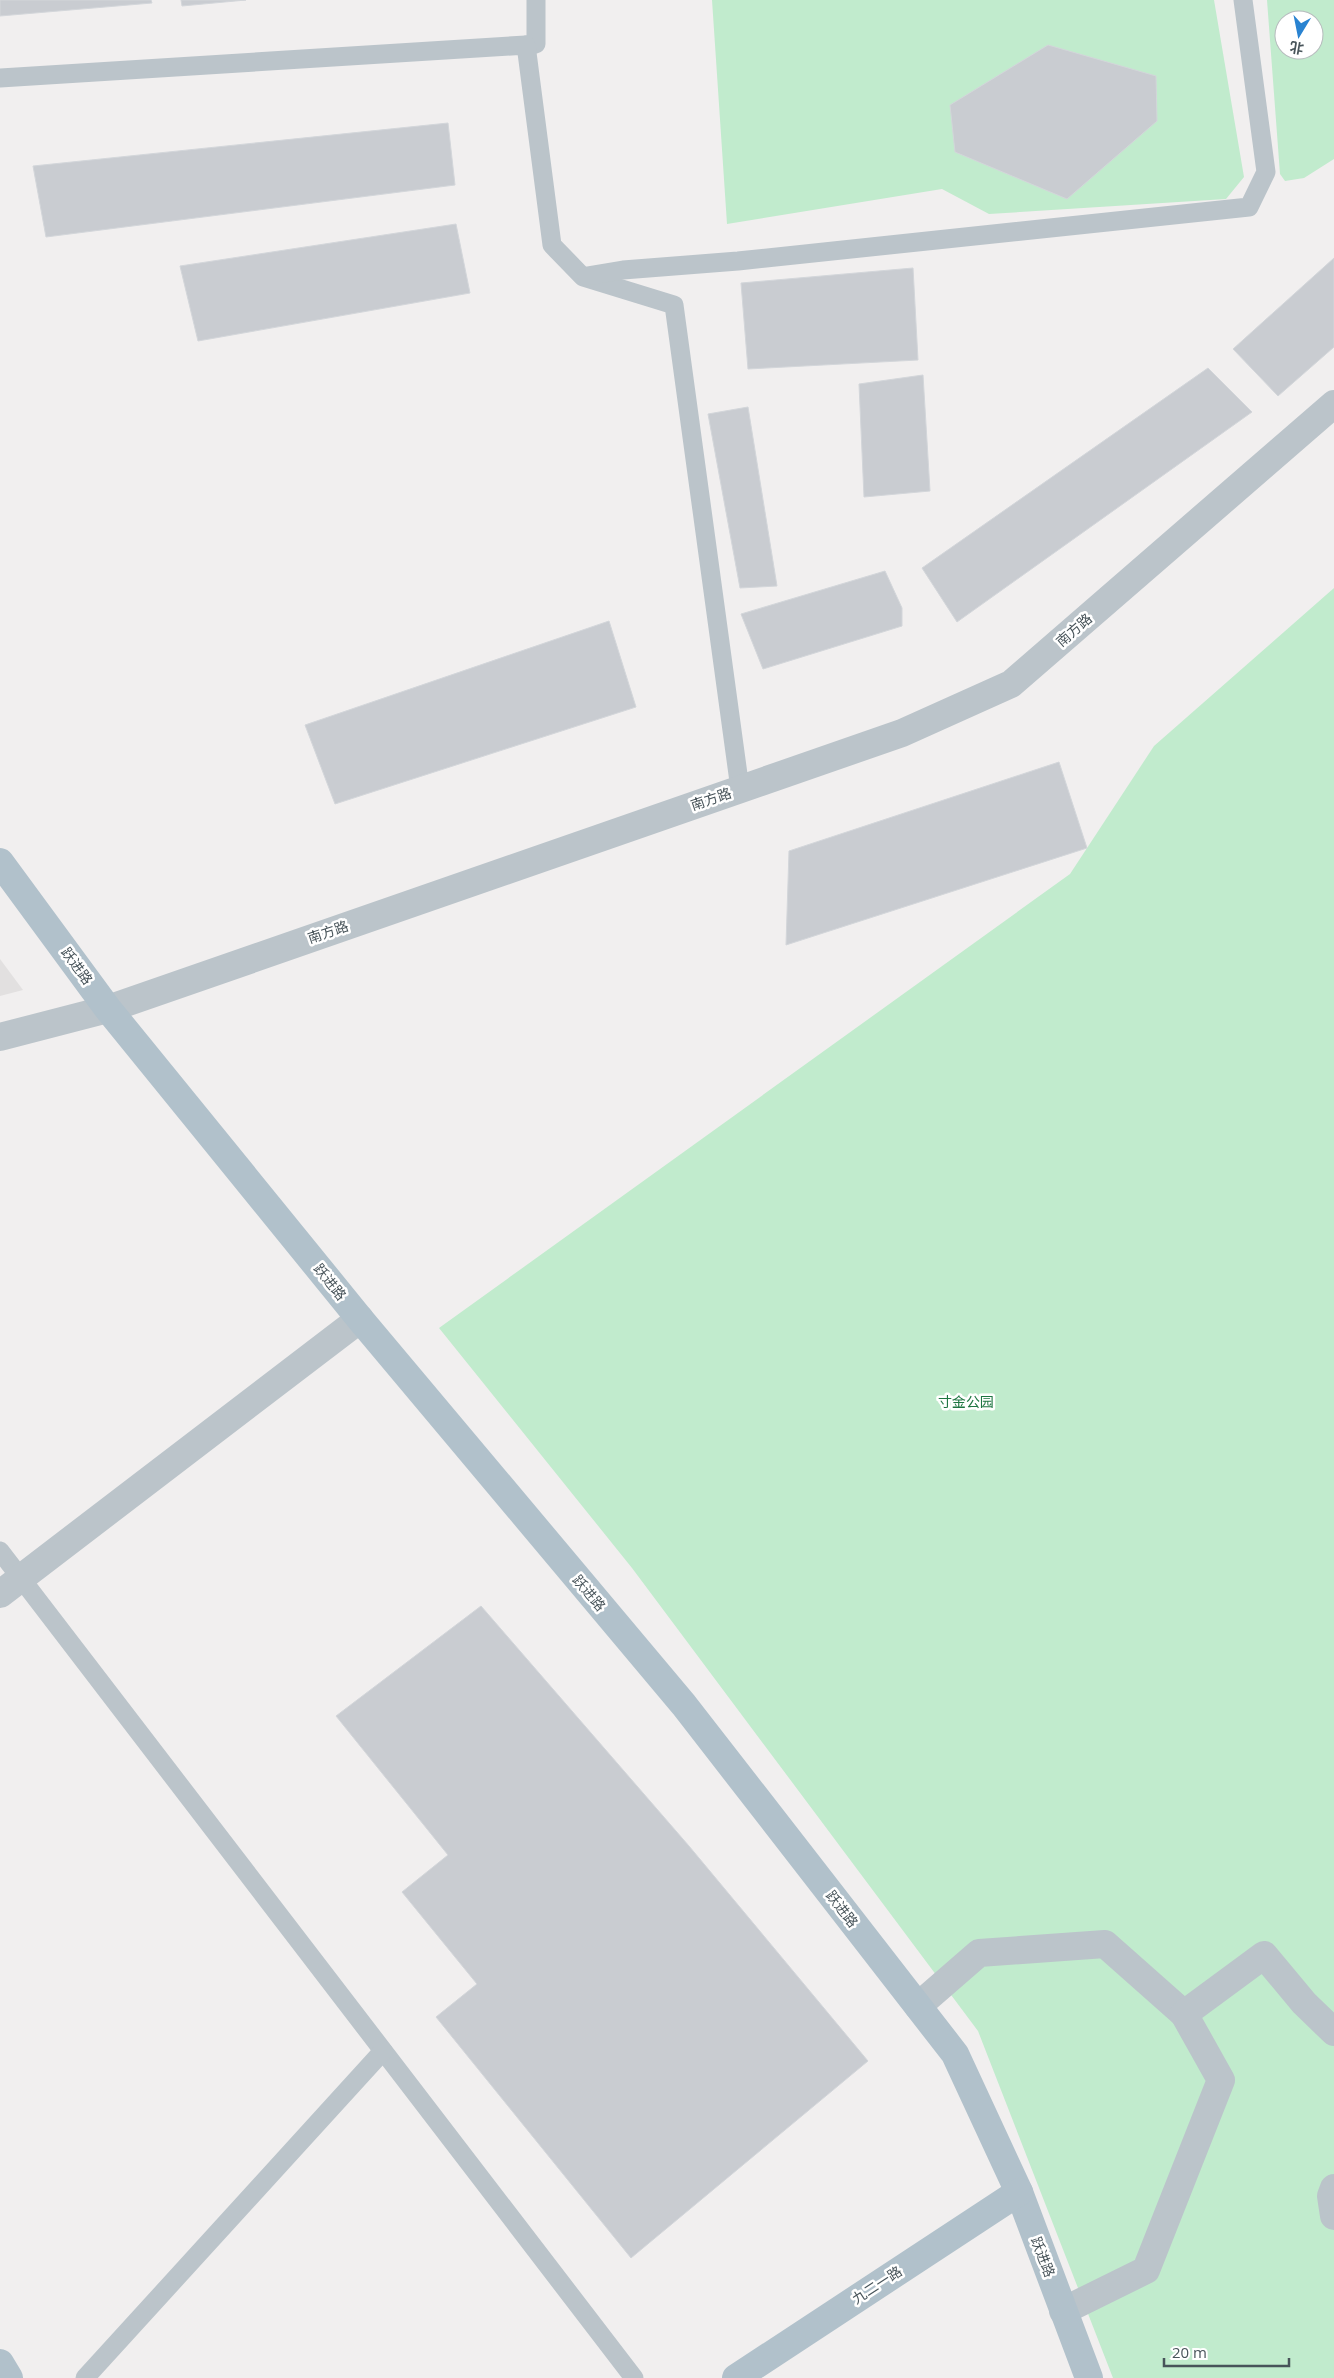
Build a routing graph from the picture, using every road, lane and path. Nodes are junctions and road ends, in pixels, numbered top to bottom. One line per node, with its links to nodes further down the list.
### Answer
1 (536, 0): 3 (lane)
2 (1243, 0): 5 (lane)
3 (526, 44): 4 (lane); 5 (lane)
4 (0, 78)
5 (583, 277): 7 (lane)
6 (1334, 404): 7 (street, 南方路)
7 (740, 789): 9 (street, 南方路)
8 (0, 862): 9 (main road, 跃进路)
9 (108, 1009): 10 (street, 南方路); 11 (main road, 跃进路)
10 (0, 1037)
11 (360, 1319): 13 (street); 14 (main road, 跃进路)
12 (0, 1551): 13 (lane)
13 (10, 1586): 17 (lane)
14 (918, 2006): 15 (street); 19 (main road, 跃进路)
15 (1184, 2014): 16 (street); 21 (street)
16 (1334, 2032)
17 (383, 2051): 25 (lane); 26 (lane)
18 (1334, 2188): 20 (street)
19 (1019, 2192): 21 (main road, 跃进路); 23 (main road, 九二一路)
20 (1334, 2216)
21 (1064, 2311): 27 (main road, 跃进路)
22 (0, 2363): 24 (main road)
23 (746, 2374)
24 (9, 2378)
25 (85, 2378)
26 (634, 2378)
27 (1088, 2378)

